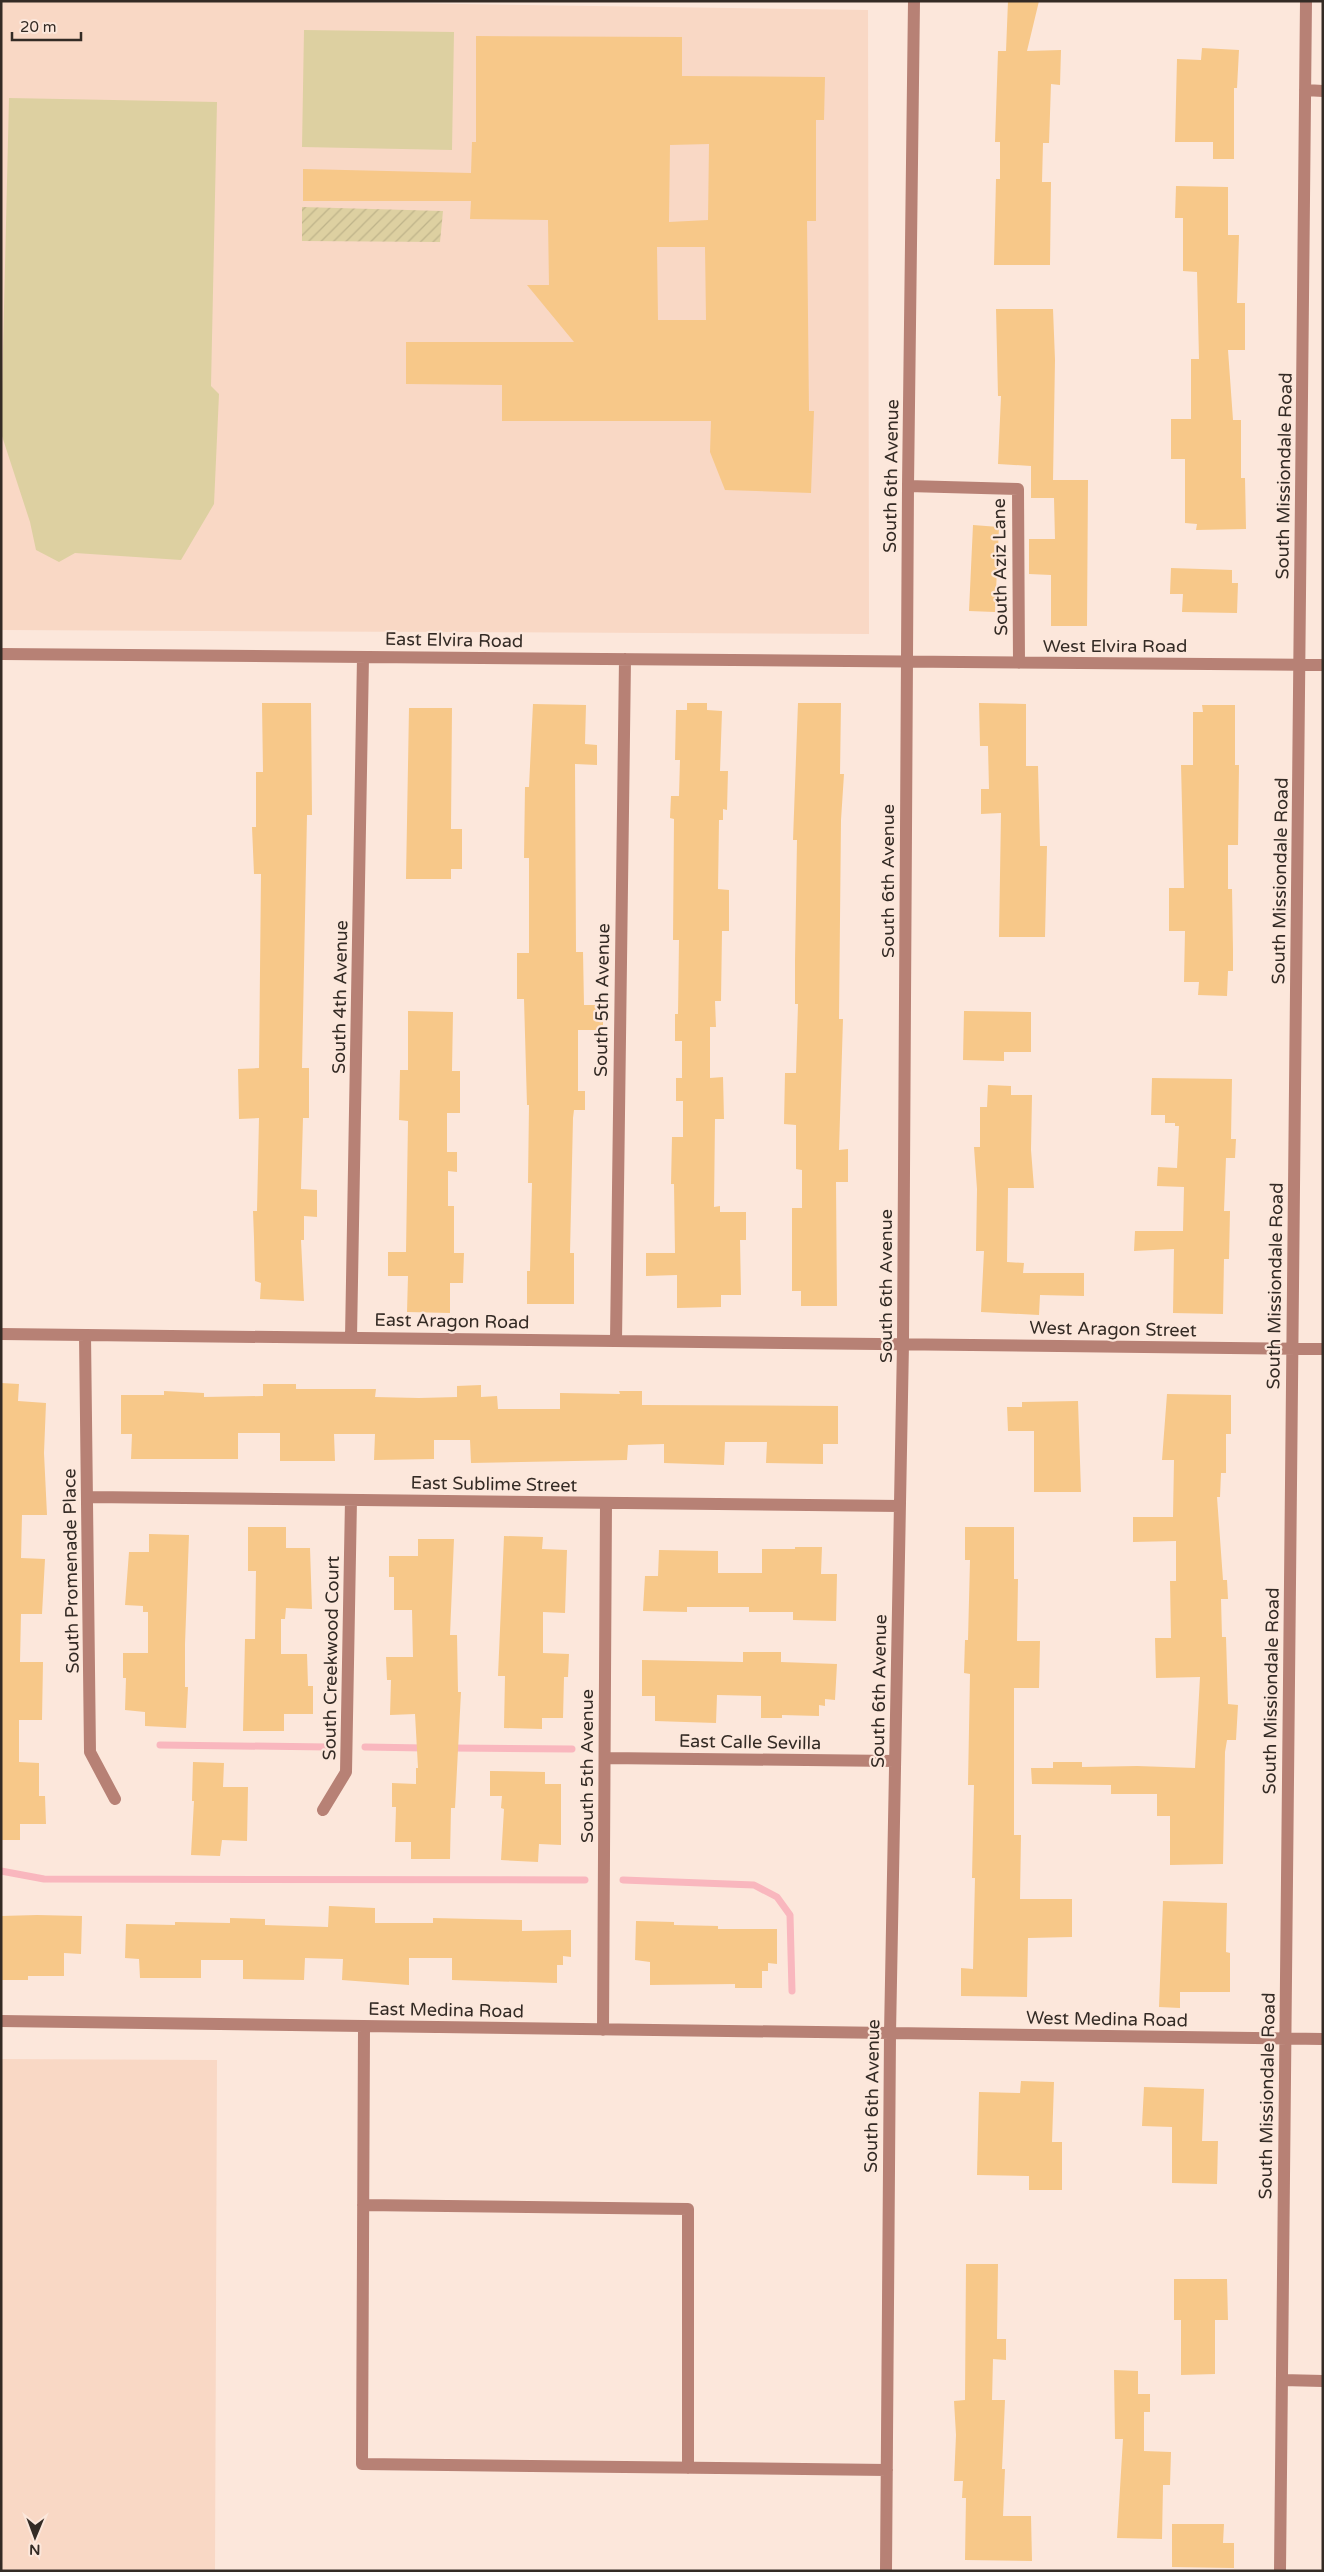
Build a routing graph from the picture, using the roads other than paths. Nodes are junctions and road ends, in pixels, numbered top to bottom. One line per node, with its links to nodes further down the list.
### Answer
1 (914, 1): 5 (street, South 6th Avenue)
2 (1306, 1): 3 (street, South Missiondale Road)
3 (1305, 90): 4 (street); 11 (street, South Missiondale Road)
4 (1323, 90)
5 (908, 486): 9 (street, South 6th Avenue); 10 (street, South Aziz Lane)
6 (1, 654): 7 (street, East Elvira Road)
7 (363, 657): 8 (street, East Elvira Road); 15 (street, South 4th Avenue)
8 (625, 659): 9 (street, East Elvira Road); 16 (street, South 5th Avenue)
9 (907, 662): 10 (street, West Elvira Road); 17 (street, South 6th Avenue)
10 (1019, 663): 11 (street, West Elvira Road)
11 (1300, 665): 12 (street, West Elvira Road); 18 (street, South Missiondale Road)
12 (1323, 665)
13 (1, 1334): 14 (street, East Aragon Road)
14 (85, 1335): 15 (street, East Aragon Road); 20 (street, South Promenade Place)
15 (351, 1338): 16 (street, East Aragon Road)
16 (616, 1340): 17 (street, East Aragon Road)
17 (903, 1344): 18 (street, West Aragon Street); 23 (street, South 6th Avenue)
18 (1292, 1349): 19 (street, West Aragon Street); 32 (street, South Missiondale Road)
19 (1323, 1349)
20 (88, 1497): 21 (street, East Sublime Street); 26 (street, South Promenade Place)
21 (351, 1500): 22 (street, East Sublime Street); 27 (street, South Creekwood Court)
22 (606, 1503): 23 (street, East Sublime Street); 24 (street, South 5th Avenue)
23 (900, 1506): 25 (street, South 6th Avenue)
24 (605, 1758): 25 (street, East Calle Sevilla); 30 (street, South 5th Avenue)
25 (895, 1761): 31 (street, South 6th Avenue)
26 (115, 1800)
27 (323, 1810)
28 (1, 2022): 29 (street, East Medina Road)
29 (364, 2027): 30 (street, East Medina Road); 34 (street)
30 (604, 2030): 31 (street, East Medina Road)
31 (890, 2034): 32 (street, West Medina Road); 38 (street, South 6th Avenue)
32 (1285, 2038): 33 (street, West Medina Road); 35 (street, South Missiondale Road)
33 (1323, 2038)
34 (363, 2205): 37 (street); 37 (street)
35 (1282, 2380): 36 (street); 40 (street, South Missiondale Road)
36 (1323, 2382)
37 (688, 2468): 38 (street)
38 (887, 2470): 39 (street, South 6th Avenue)
39 (886, 2571)
40 (1280, 2571)

